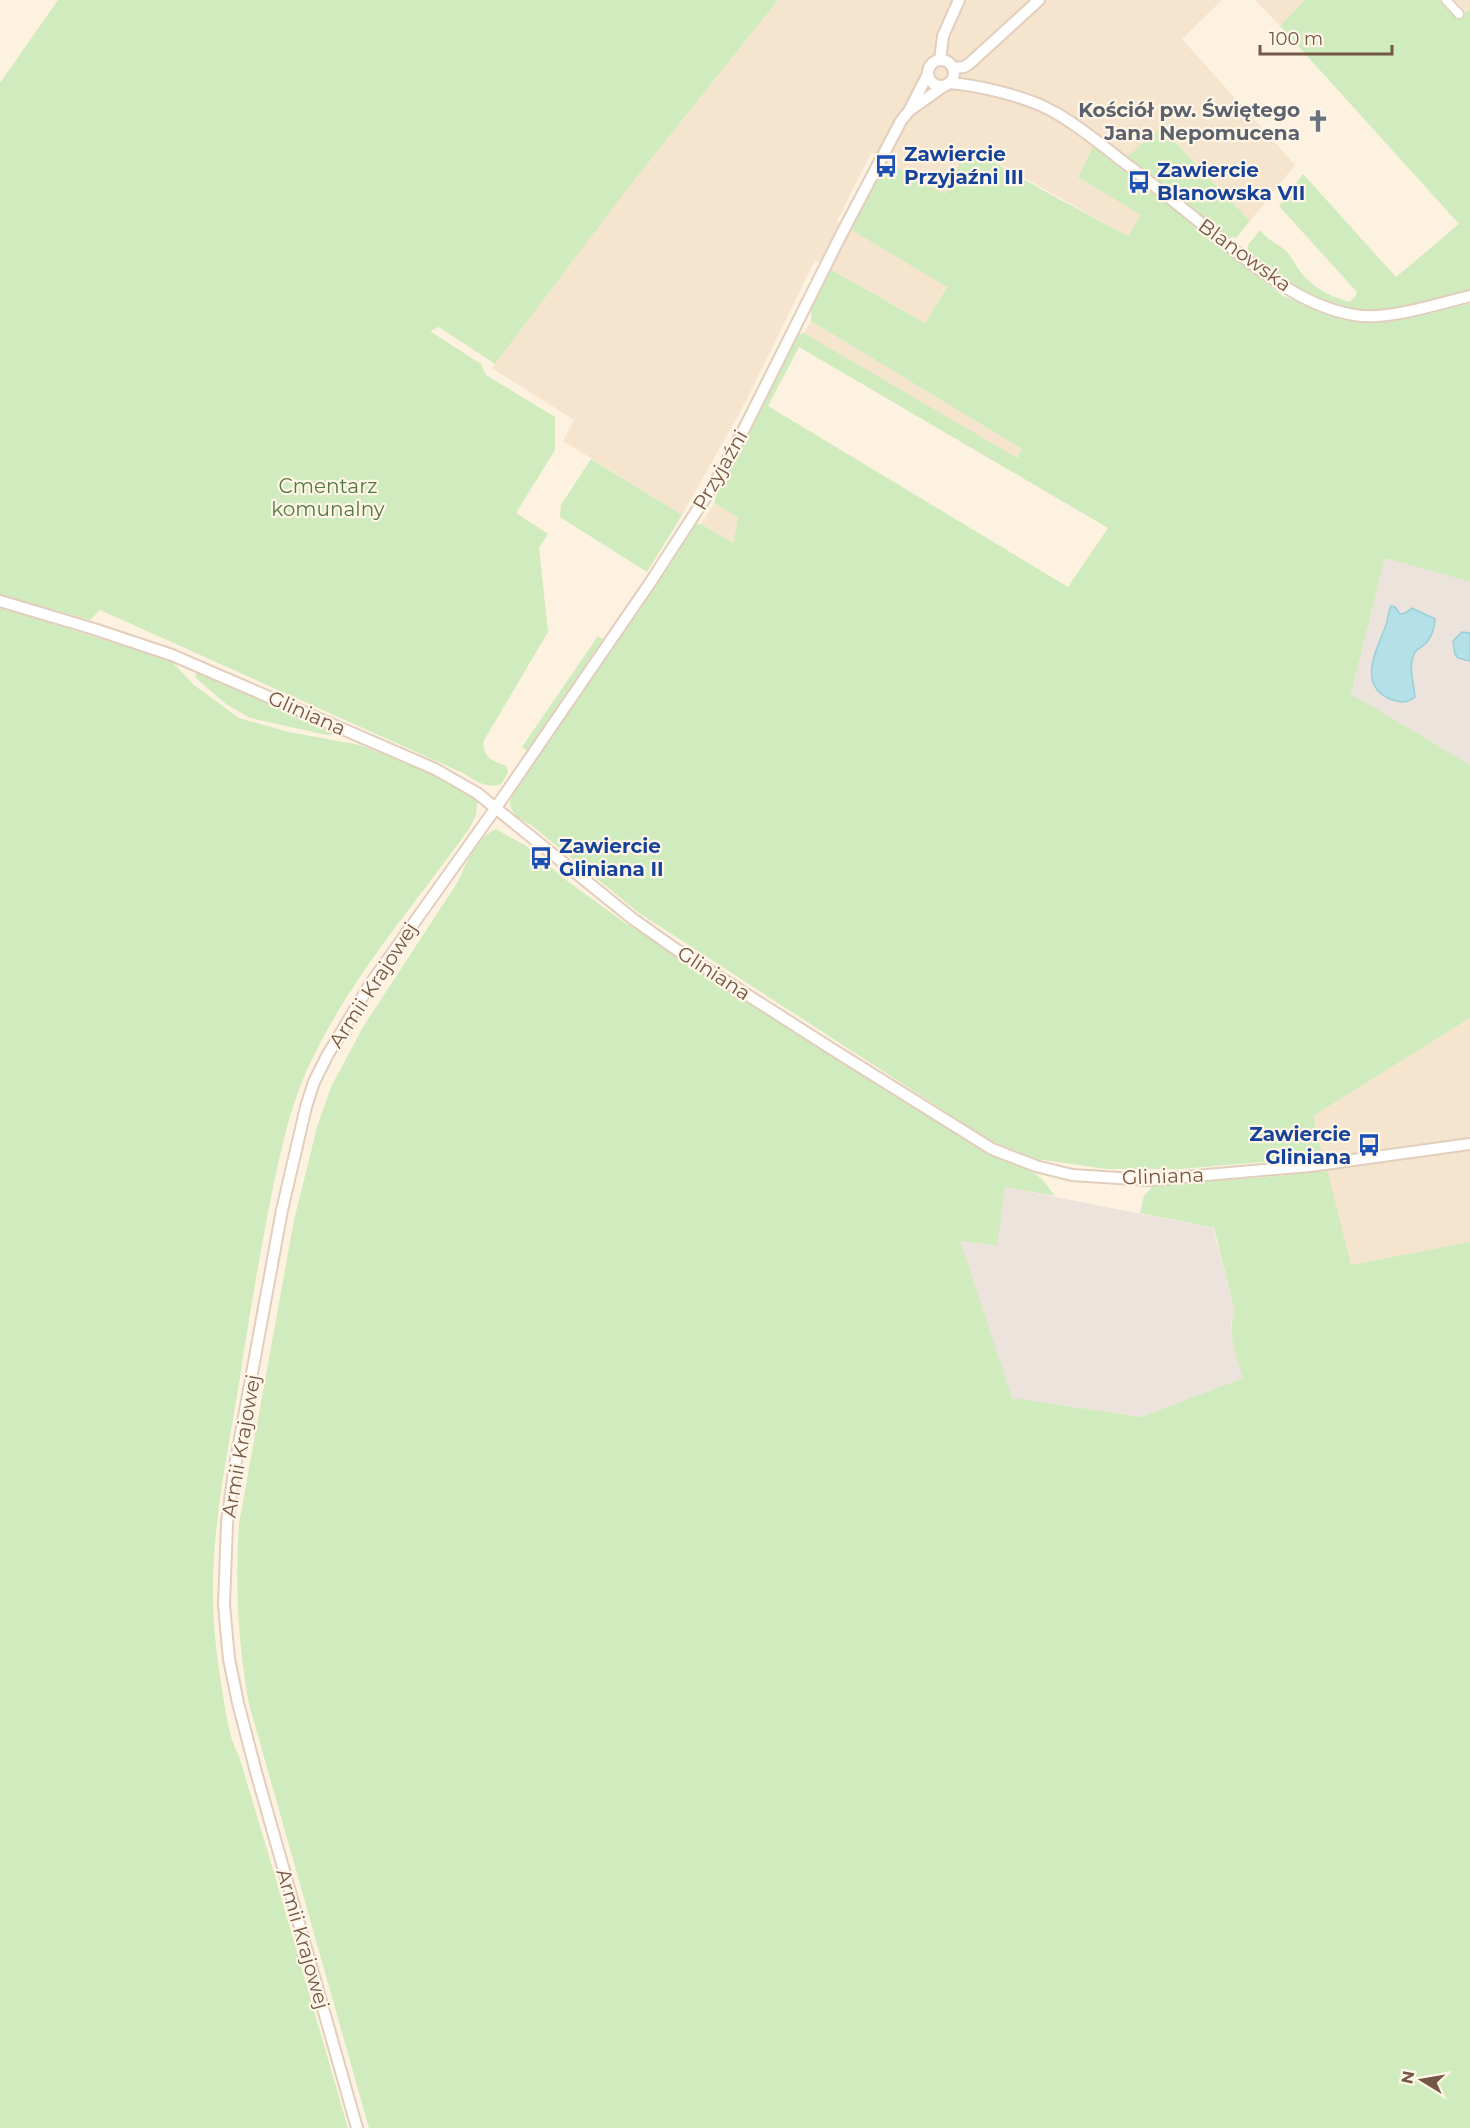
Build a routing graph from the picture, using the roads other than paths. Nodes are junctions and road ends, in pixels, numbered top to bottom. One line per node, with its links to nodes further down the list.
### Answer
1 (959, 0): 5 (street)
2 (1040, 0): 6 (street)
3 (1446, 0): 4 (street)
4 (1459, 14)
5 (940, 60): 6 (street); 7 (street)
6 (959, 67): 8 (street); 9 (street)
7 (928, 74): 8 (street); 10 (street, Przyjaźni)
8 (947, 85): 9 (street, Blanowska); 10 (street, Przyjaźni)
9 (980, 87): 11 (street, Blanowska)
10 (909, 111): 13 (street, Przyjaźni)
11 (1470, 296)
12 (0, 601): 13 (street, Gliniana)
13 (495, 808): 14 (street, Gliniana); 15 (street, Armii Krajowej)
14 (1470, 1144)
15 (357, 2128)

